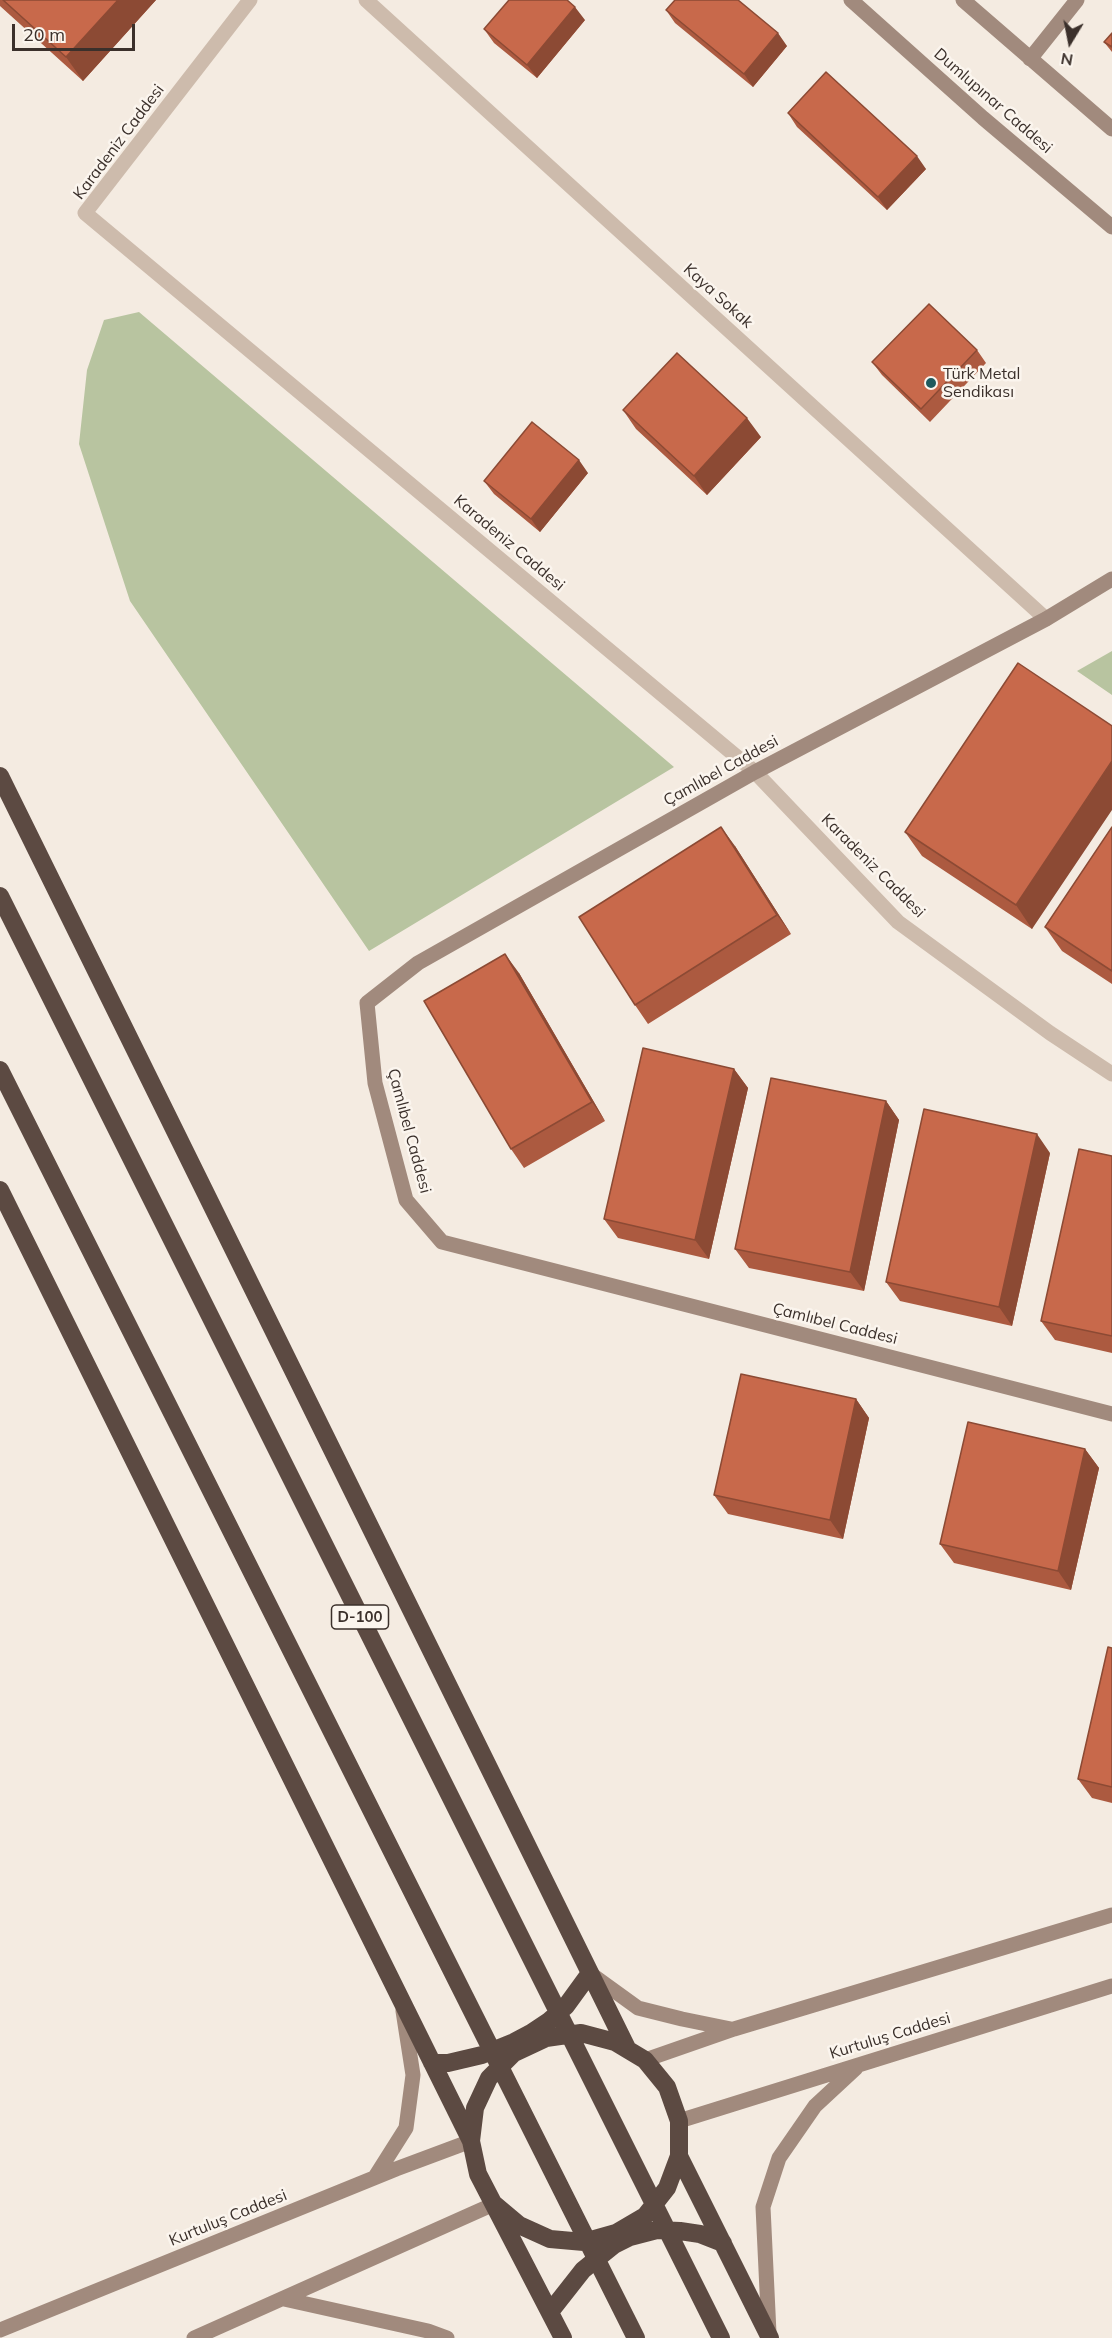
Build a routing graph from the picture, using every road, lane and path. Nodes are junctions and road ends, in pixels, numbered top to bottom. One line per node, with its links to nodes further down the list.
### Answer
1 (250, 0): 11 (street, Karadeniz Caddesi)
2 (366, 0): 10 (street, Kaya Sokak)
3 (851, 0): 8 (street, Dumlupınar Caddesi)
4 (963, 0): 6 (street)
5 (1077, 0): 6 (street)
6 (1030, 59): 7 (street)
7 (1112, 129)
8 (1112, 227)
9 (1112, 579): 10 (street, Çamlıbel Caddesi)
10 (1047, 619): 11 (street, Çamlıbel Caddesi)
11 (755, 772): 15 (street, Karadeniz Caddesi); 17 (street, Çamlıbel Caddesi)
12 (0, 776): 19 (highway)
13 (0, 896): 41 (highway, D-100)
14 (0, 1070): 40 (highway)
15 (1112, 1074)
16 (0, 1190): 21 (highway)
17 (1112, 1414)
18 (1112, 1915): 22 (street)
19 (590, 1973): 22 (street); 23 (highway); 25 (highway)
20 (1112, 1986): 26 (street, Kurtuluş Caddesi)
21 (402, 2002): 25 (highway); 30 (street)
22 (734, 2029): 24 (street)
23 (627, 2048): 24 (highway); 28 (highway)
24 (645, 2060): 27 (highway)
25 (432, 2062): 28 (highway)
26 (860, 2065): 27 (street, Kurtuluş Caddesi); 36 (street)
27 (679, 2121): 29 (highway)
28 (471, 2141): 30 (street, Kurtuluş Caddesi); 31 (highway)
29 (679, 2156): 31 (highway); 32 (highway)
30 (375, 2177): 35 (street, Kurtuluş Caddesi)
31 (494, 2204): 33 (street); 34 (highway)
32 (723, 2243): 34 (highway); 36 (highway)
33 (284, 2299): 37 (street); 38 (street)
34 (550, 2312): 39 (highway)
35 (0, 2330)
36 (770, 2337)
37 (194, 2338)
38 (447, 2338)
39 (563, 2338)
40 (636, 2338)
41 (721, 2338)

